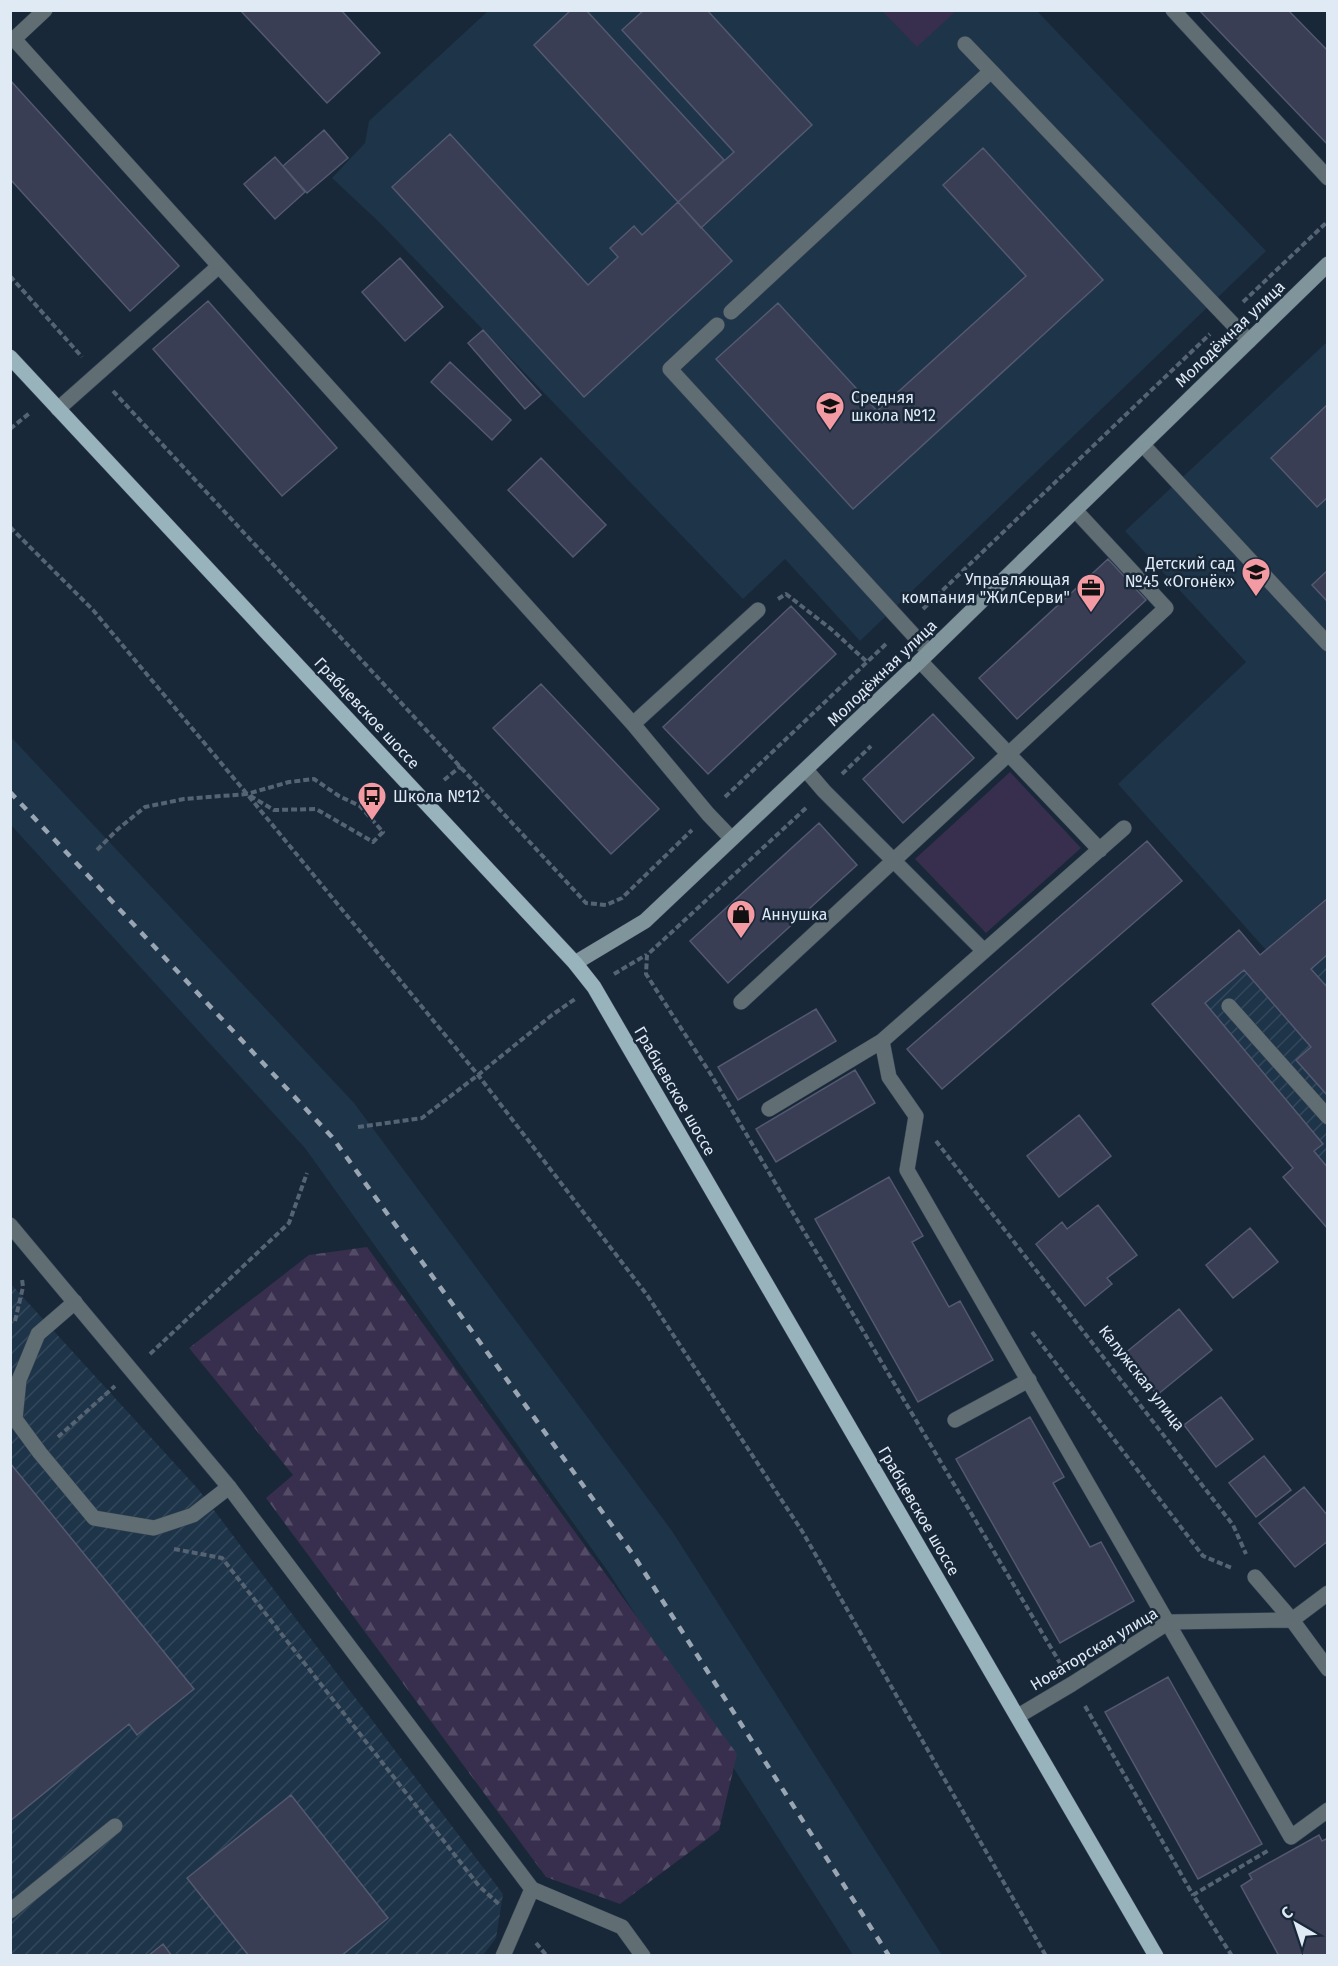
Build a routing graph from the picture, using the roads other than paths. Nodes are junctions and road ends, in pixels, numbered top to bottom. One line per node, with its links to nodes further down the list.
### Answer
1 (45, 10): 7 (street)
2 (1173, 10): 5 (street)
3 (965, 44): 4 (street)
4 (991, 71): 8 (street); 10 (street)
5 (1328, 178)
6 (1328, 264): 10 (street, Молодёжная улица)
7 (219, 266): 12 (street); 18 (street)
8 (731, 312)
9 (717, 325): 17 (street)
10 (1249, 341): 13 (street, Молодёжная улица)
11 (10, 357): 12 (main road, Грабцевское шоссе)
12 (58, 409): 26 (main road, Грабцевское шоссе)
13 (1143, 445): 14 (street, Молодёжная улица); 16 (street)
14 (1075, 510): 17 (street, Молодёжная улица); 19 (street)
15 (758, 610): 18 (street)
16 (1328, 644)
17 (925, 656): 19 (street); 20 (street, Молодёжная улица)
18 (633, 724): 22 (street)
19 (1009, 754): 23 (street); 24 (street)
20 (807, 770): 22 (street, Молодёжная улица); 24 (street)
21 (1124, 828): 23 (street)
22 (732, 838): 26 (street, Молодёжная улица)
23 (1100, 849): 25 (street)
24 (895, 860): 25 (street); 27 (street)
25 (984, 951): 29 (street)
26 (575, 963): 42 (main road, Грабцевское шоссе)
27 (741, 1002)
28 (1229, 1006): 31 (street)
29 (882, 1041): 30 (street); 34 (street)
30 (769, 1109)
31 (1327, 1119)
32 (10, 1225): 33 (street)
33 (75, 1302): 36 (street); 36 (street)
34 (1029, 1380): 35 (street); 40 (street)
35 (955, 1420)
36 (229, 1487): 45 (street)
37 (1255, 1577): 39 (street)
38 (1328, 1593): 39 (street)
39 (1292, 1620): 40 (street, Новаторская улица); 41 (street)
40 (1168, 1622): 42 (street, Новаторская улица); 43 (street)
41 (1328, 1670)
42 (1018, 1716): 49 (main road, Грабцевское шоссе)
43 (1328, 1810)
44 (115, 1826): 46 (street)
45 (532, 1889): 47 (street); 48 (street)
46 (10, 1911)
47 (503, 1956)
48 (643, 1956)
49 (1156, 1956)

